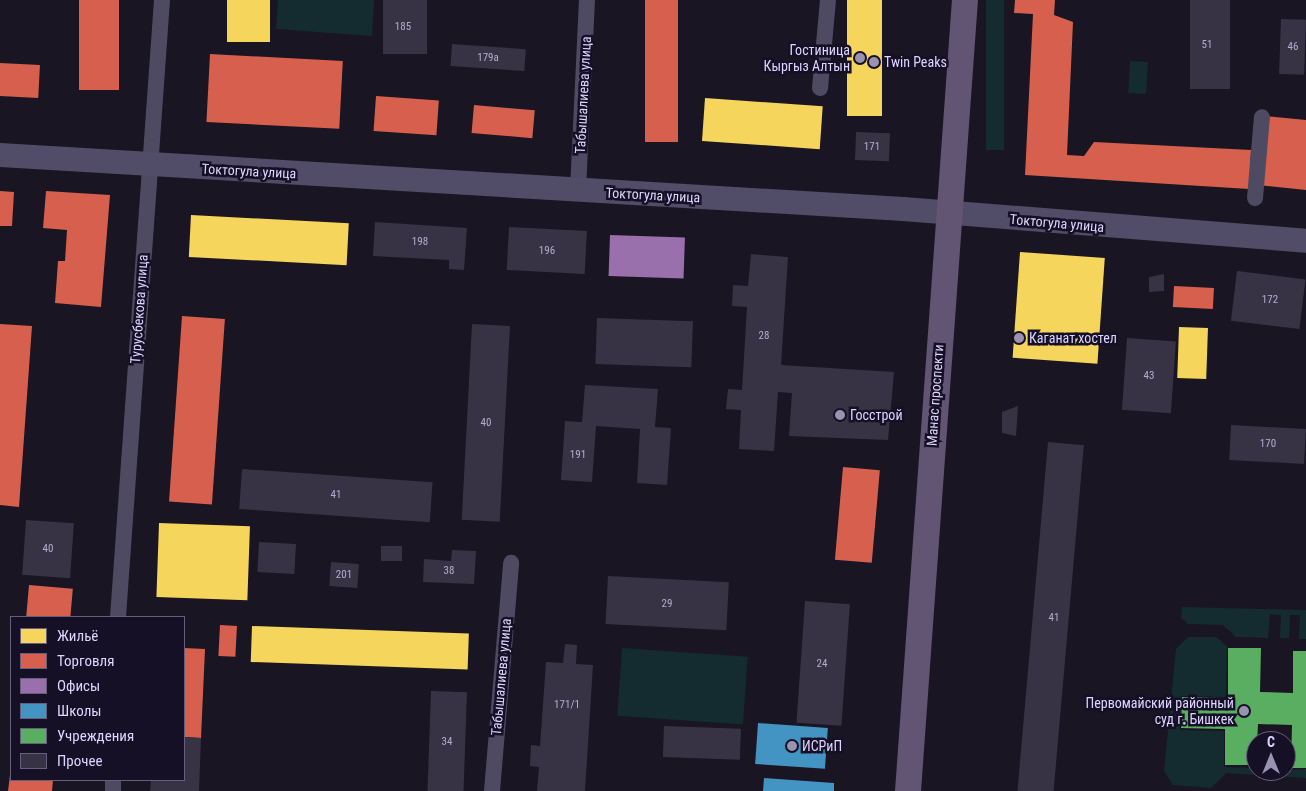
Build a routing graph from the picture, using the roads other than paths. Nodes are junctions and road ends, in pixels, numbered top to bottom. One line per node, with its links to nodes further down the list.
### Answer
1 (162, 0): 8 (street, Турусбекова улица)
2 (587, 0): 9 (street, Табышалиева улица)
3 (828, 0): 5 (street)
4 (965, 0): 11 (main road, Манас проспекти)
5 (820, 88)
6 (1262, 118): 10 (street)
7 (0, 154): 8 (main road, Токтогула улица)
8 (150, 166): 9 (main road, Токтогула улица); 14 (street, Турусбекова улица)
9 (578, 190): 11 (main road, Токтогула улица)
10 (1255, 198)
11 (948, 212): 12 (main road, Токтогула улица); 16 (main road, Манас проспекти)
12 (1306, 241)
13 (511, 563): 15 (street, Табышалиева улица)
14 (118, 616)
15 (492, 791)
16 (908, 791)

